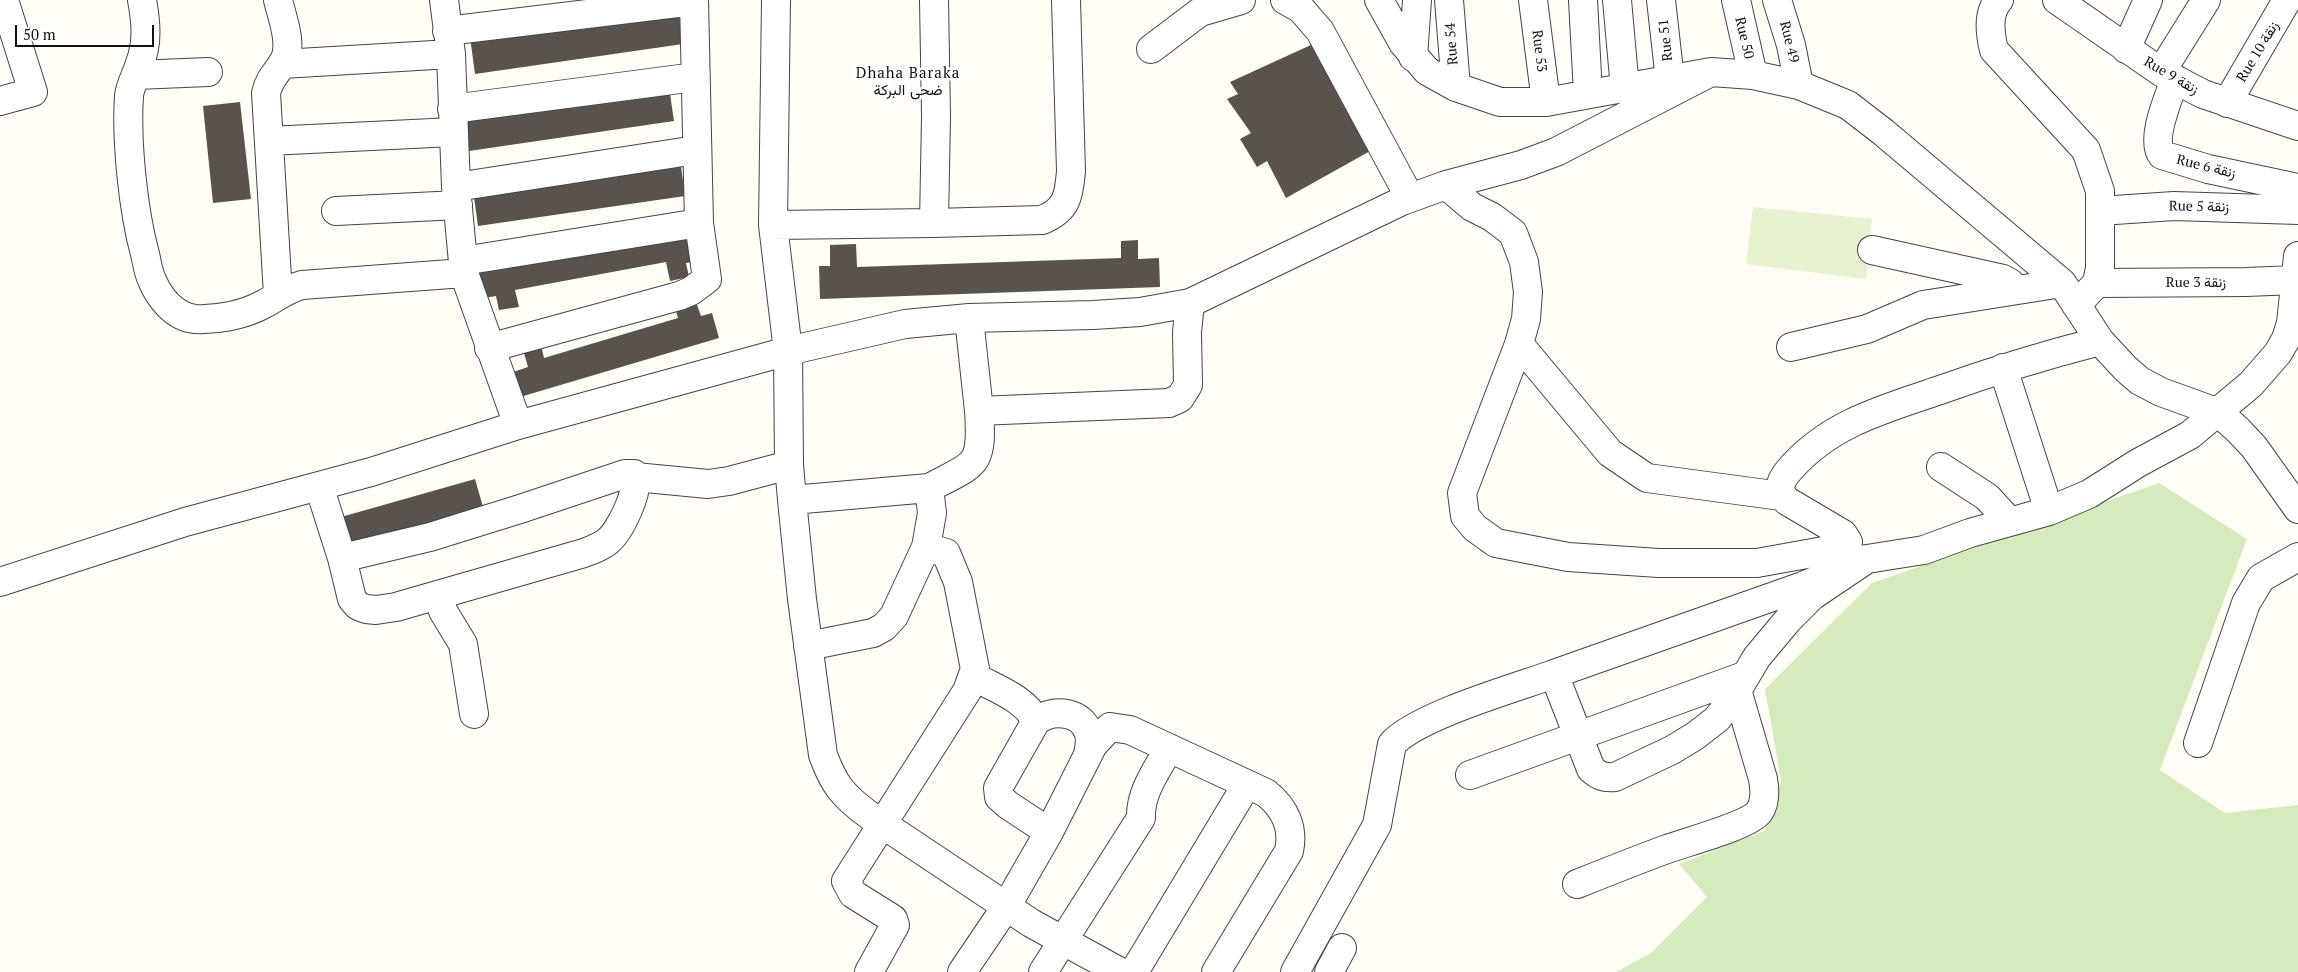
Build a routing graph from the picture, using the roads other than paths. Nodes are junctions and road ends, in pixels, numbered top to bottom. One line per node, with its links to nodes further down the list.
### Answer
1 (4, 0): 41 (street)
2 (142, 0): 32 (street)
3 (278, 0): 29 (street)
4 (444, 0): 25 (street)
5 (694, 0): 25 (street); 35 (street)
6 (776, 0): 57 (street)
7 (934, 0): 56 (street)
8 (1066, 0): 56 (street)
9 (1241, 0): 26 (street)
10 (1285, 0): 51 (street)
11 (1379, 0): 28 (street)
12 (1417, 0): 28 (street)
13 (1449, 0): 38 (street, Rue 54)
14 (1533, 0): 42 (street, Rue 53)
15 (1582, 0): 40 (street)
16 (1617, 0): 39 (street)
17 (1661, 0): 36 (street, Rue 51)
18 (1736, 0): 33 (street, Rue 50)
19 (1778, 0): 37 (street, Rue 49)
20 (1999, 0): 54 (street)
21 (2148, 0): 27 (street)
22 (2206, 0): 34 (street)
23 (2288, 0): 43 (street, Rue 10 زنقة)
24 (2064, 2): 27 (street, Rue 9 زنقة)
25 (449, 42): 29 (street); 44 (street)
26 (1151, 49)
27 (2126, 49): 34 (street, Rue 9 زنقة)
28 (1413, 56): 38 (street)
29 (282, 64): 46 (street)
30 (208, 72): 32 (street)
31 (1711, 72): 33 (street); 36 (street); 48 (street)
32 (136, 75): 64 (street)
33 (1753, 75): 37 (street)
34 (2168, 76): 43 (street, Rue 9 زنقة); 49 (street, Rue 6 زنقة)
35 (695, 77): 44 (street); 47 (street)
36 (1670, 80): 39 (street)
37 (1799, 85): 63 (street)
38 (1456, 87): 42 (street)
39 (1625, 89): 40 (street)
40 (1588, 94): 42 (street)
41 (0, 101)
42 (1546, 102)
43 (2227, 103): 45 (street, Rue 9 زنقة)
44 (453, 120): 46 (street); 50 (street)
45 (2298, 126)
46 (269, 141): 64 (street)
47 (696, 150): 50 (street); 55 (street)
48 (1446, 185): 51 (street); 68 (street)
49 (2298, 188)
50 (457, 196): 53 (street); 59 (street)
51 (1410, 198): 65 (street)
52 (2298, 210): 54 (street, Rue 5 زنقة)
53 (336, 211)
54 (2100, 211): 61 (street)
55 (699, 223): 59 (street); 70 (street)
56 (934, 224): 57 (street)
57 (774, 225): 71 (street)
58 (1872, 250): 62 (street)
59 (463, 267): 64 (street); 70 (street)
60 (2296, 268): 61 (street, Rue 3 زنقة); 74 (street)
61 (2097, 283): 63 (street)
62 (2012, 291): 63 (street); 69 (street)
63 (2069, 294): 67 (street)
64 (278, 295)
65 (1190, 303): 66 (street); 73 (street)
66 (969, 318): 71 (street); 73 (street)
67 (2100, 341): 72 (street); 74 (street)
68 (1519, 344): 81 (street); 87 (street)
69 (1791, 347)
70 (489, 348): 75 (street)
71 (788, 351): 75 (street); 76 (street)
72 (2003, 368): 81 (street); 84 (street)
73 (979, 411): 80 (street)
74 (2219, 413): 83 (street); 84 (street)
75 (518, 425): 79 (street)
76 (789, 465): 78 (street); 82 (street)
77 (1941, 467): 85 (street)
78 (635, 477): 89 (street); 91 (street)
79 (319, 486): 89 (street); 90 (street)
80 (929, 488): 82 (street); 86 (street)
81 (1781, 496): 87 (street)
82 (792, 500): 92 (street)
83 (2298, 509)
84 (2050, 511): 85 (street)
85 (2009, 520): 87 (street)
86 (926, 547): 92 (street); 94 (street)
87 (1857, 557): 93 (street); 95 (street)
88 (2298, 557): 99 (street)
89 (342, 558): 91 (street)
90 (0, 582)
91 (439, 595): 96 (street)
92 (808, 646): 104 (street)
93 (1554, 674): 98 (street); 116 (street)
94 (973, 676): 97 (street); 104 (street)
95 (1740, 683): 98 (street); 98 (street); 106 (street)
96 (474, 714)
97 (1036, 721): 101 (street); 105 (street)
98 (1578, 738): 102 (street)
99 (2198, 743)
100 (1169, 748): 101 (street); 103 (street); 108 (street)
101 (1088, 755): 105 (street)
102 (1470, 775)
103 (1247, 784): 114 (street); 115 (street)
104 (883, 825): 107 (street); 110 (street)
105 (1048, 832): 107 (street)
106 (1577, 884)
107 (1006, 907): 108 (street); 111 (street)
108 (1062, 940): 112 (street); 113 (street)
109 (1342, 948): 117 (street)
110 (869, 972)
111 (962, 972)
112 (1043, 972)
113 (1120, 972)
114 (1134, 972)
115 (1216, 972)
116 (1295, 972)
117 (1329, 972)

